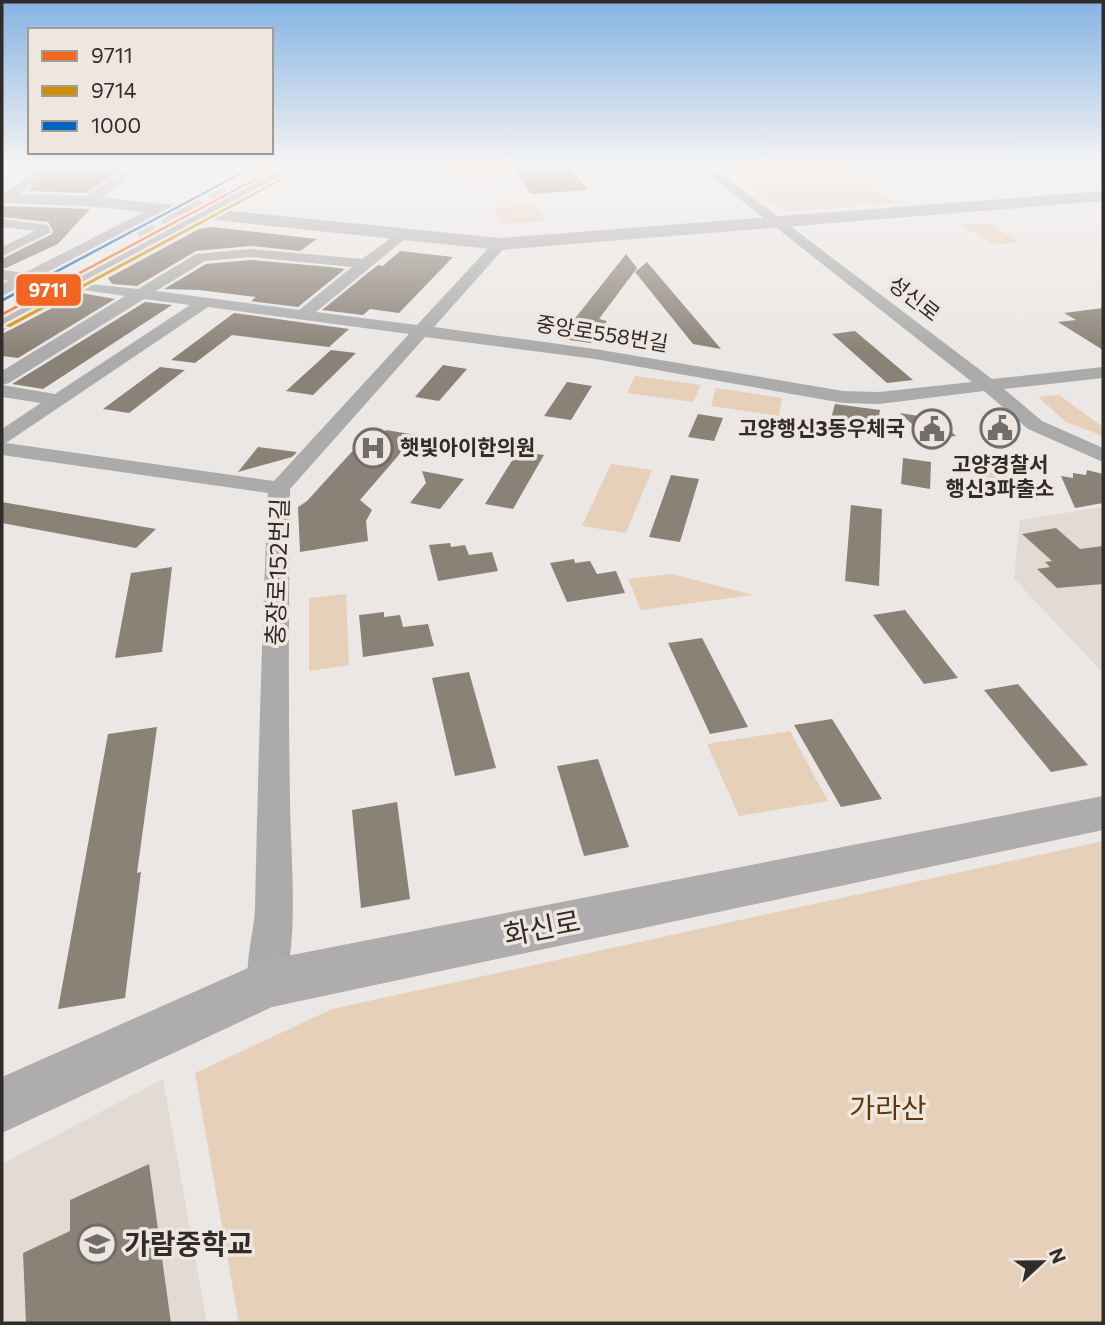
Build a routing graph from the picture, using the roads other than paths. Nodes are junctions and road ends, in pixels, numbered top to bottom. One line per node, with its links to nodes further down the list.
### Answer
1 (42, 228): 13 (street)
2 (129, 228): 9 (main road)
3 (137, 228): 9 (main road)
4 (176, 228): 10 (main road)
5 (189, 228): 10 (main road)
6 (341, 228): 11 (main road)
7 (702, 228): 12 (main road)
8 (783, 228): 28 (street, 성신로)
9 (128, 234): 10 (main road); 16 (main road); 21 (main road); 23 (main road)
10 (164, 235): 17 (main road)
11 (401, 235): 12 (main road); 14 (street)
12 (500, 244): 25 (street, 충장로152번길)
13 (2, 252)
14 (363, 264): 19 (street); 22 (street)
15 (2, 275): 16 (street)
16 (27, 278): 18 (main road)
17 (75, 285): 19 (street, 중앙로558번길); 24 (main road)
18 (2, 292)
19 (139, 293): 20 (street, 중앙로558번길); 27 (street)
20 (207, 301): 22 (street, 중앙로558번길); 30 (street)
21 (2, 302)
22 (304, 314): 25 (street, 중앙로558번길)
23 (2, 315)
24 (2, 324)
25 (424, 330): 28 (street, 중앙로558번길); 34 (street, 충장로152번길)
26 (1103, 372): 28 (street, 중앙로558번길)
27 (2, 379)
28 (989, 386): 33 (street, 성신로)
29 (2, 391): 30 (street)
30 (57, 400): 31 (street)
31 (2, 438)
32 (2, 449): 34 (street)
33 (1103, 456)
34 (279, 488): 36 (street, 충장로152번길)
35 (1103, 813): 36 (main road, 화신로)
36 (266, 984): 37 (main road, 화신로)
37 (2, 1105)

